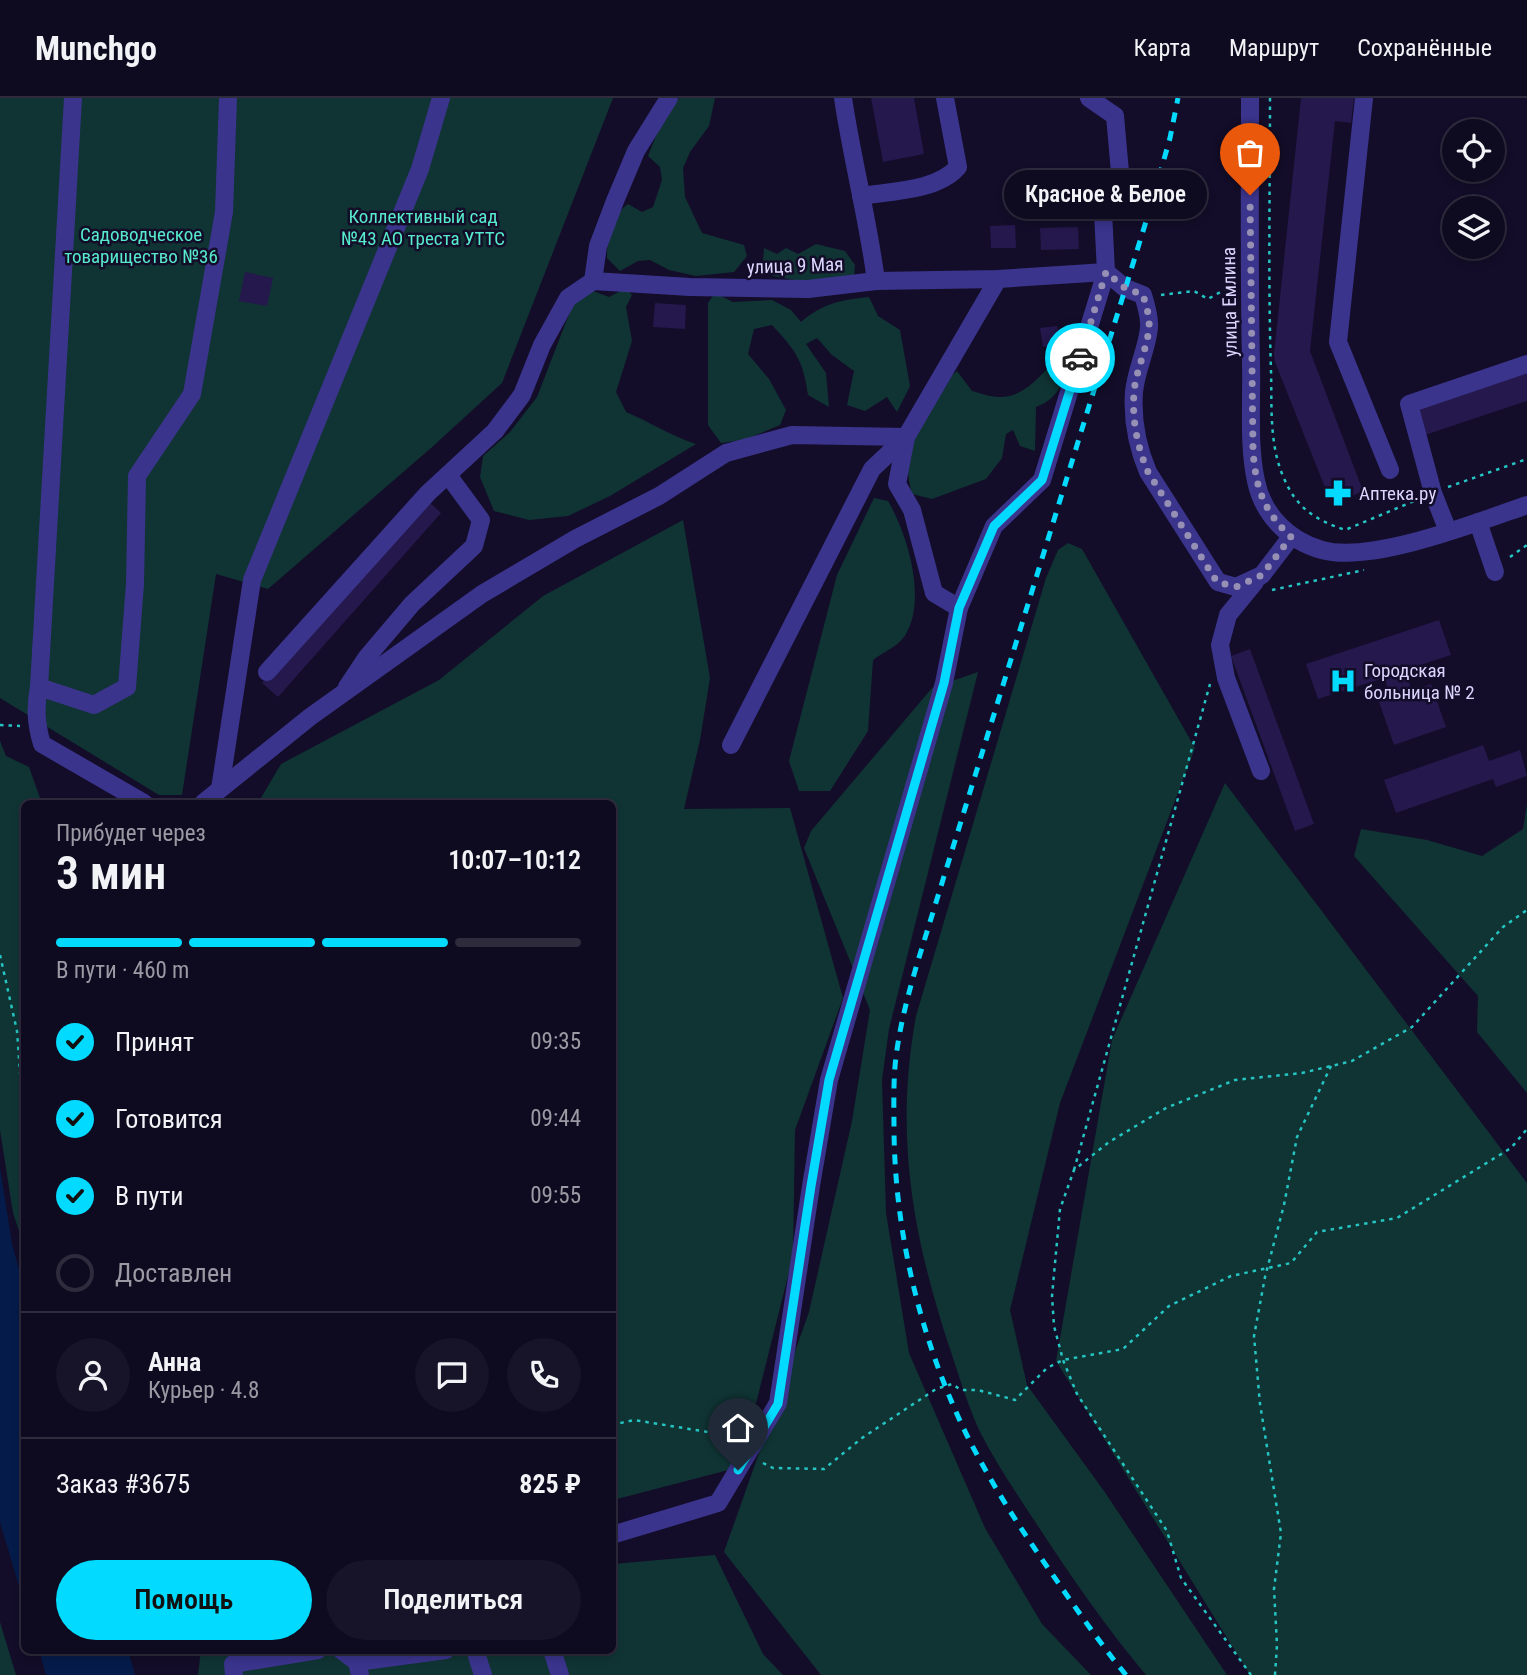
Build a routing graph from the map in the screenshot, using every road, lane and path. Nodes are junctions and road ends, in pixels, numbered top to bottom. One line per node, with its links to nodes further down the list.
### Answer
1 (73, 98): 35 (street)
2 (228, 98): 35 (street)
3 (442, 98): 41 (street)
4 (669, 98): 14 (street)
5 (843, 98): 11 (street)
6 (945, 98): 11 (street)
7 (1089, 98): 12 (street)
8 (1250, 98): 27 (street, улица Емлина)
9 (1270, 98): 23 (path)
10 (1364, 98): 21 (street)
11 (861, 196): 15 (street)
12 (1106, 272): 13 (street, улица 9 Мая); 17 (street); 32 (street)
13 (998, 279): 15 (street, улица 9 Мая); 19 (street)
14 (593, 281): 15 (street, улица 9 Мая); 22 (street)
15 (876, 281)
16 (1231, 286): 17 (path)
17 (1143, 295): 31 (street)
18 (1527, 364): 23 (street)
19 (906, 437): 32 (street); 36 (street); 39 (street)
20 (1527, 459): 23 (path)
21 (1390, 470)
22 (448, 475): 33 (street); 36 (street)
23 (1433, 493): 26 (street)
24 (1527, 505): 25 (street)
25 (1478, 522): 26 (street); 30 (street)
26 (1448, 531): 27 (street)
27 (1291, 537): 31 (street)
28 (1527, 545): 30 (path)
29 (1371, 569): 31 (path)
30 (1495, 572)
31 (1266, 583): 40 (street)
32 (959, 608): 53 (street)
33 (267, 672)
34 (1210, 684): 49 (path)
35 (39, 687): 38 (street)
36 (341, 695): 41 (street)
37 (0, 725): 38 (path)
38 (37, 726): 42 (street)
39 (731, 745)
40 (1261, 771)
41 (220, 789): 43 (street)
42 (139, 800)
43 (207, 800)
44 (1527, 910): 46 (path)
45 (0, 955): 47 (path)
46 (1331, 1066): 49 (path); 50 (path)
47 (21, 1091)
48 (1527, 1129): 50 (path)
49 (1074, 1170): 51 (path)
50 (1268, 1268): 51 (path); 65 (path)
51 (1063, 1360): 53 (path); 64 (path)
52 (616, 1424): 53 (path)
53 (748, 1454): 54 (street)
54 (616, 1534)
55 (294, 1654): 61 (street)
56 (345, 1654): 60 (street)
57 (426, 1654): 60 (street)
58 (477, 1654): 62 (street)
59 (553, 1654): 63 (street)
60 (358, 1668)
61 (234, 1675)
62 (483, 1675)
63 (560, 1675)
64 (1251, 1675)
65 (1275, 1675)

